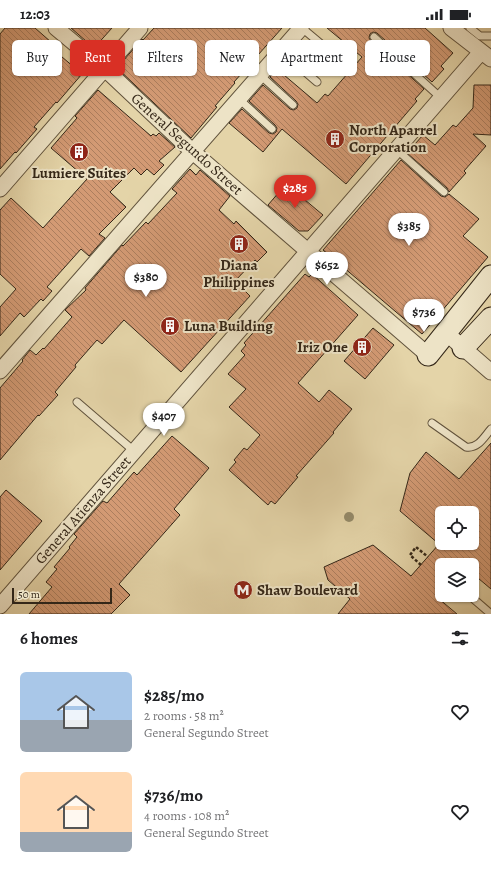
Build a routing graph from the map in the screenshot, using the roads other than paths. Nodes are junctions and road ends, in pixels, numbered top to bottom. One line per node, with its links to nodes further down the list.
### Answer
1 (56, 28): 8 (street, General Segundo Street)
2 (140, 28): 11 (street)
3 (302, 28): 9 (street); 10 (lane)
4 (452, 28): 12 (street)
5 (470, 28): 6 (lane)
6 (491, 36)
7 (374, 37): 19 (lane)
8 (70, 40)
9 (291, 40)
10 (316, 40)
11 (125, 45)
12 (486, 56): 19 (street, General Atienza Street)
13 (267, 67): 14 (street)
14 (260, 75): 20 (street); 21 (lane)
15 (97, 76): 25 (street)
16 (112, 76): 24 (street, General Segundo Street)
17 (309, 76): 18 (lane)
18 (316, 82)
19 (442, 98): 23 (street, General Atienza Street)
20 (239, 99): 22 (lane); 24 (street)
21 (293, 105)
22 (272, 129)
23 (396, 149): 26 (lane); 27 (street, General Atienza Street)
24 (193, 152): 27 (street, General Segundo Street); 33 (street)
25 (0, 189)
26 (444, 192)
27 (308, 251): 32 (street, General Segundo Street); 38 (street, General Atienza Street)
28 (491, 276): 30 (main road)
29 (491, 318): 31 (main road)
30 (445, 332): 31 (street); 32 (main road)
31 (463, 348): 34 (street)
32 (428, 355)
33 (0, 371)
34 (491, 372)
35 (77, 402): 38 (lane)
36 (432, 423): 37 (lane)
37 (491, 429)
38 (134, 451): 40 (street, General Atienza Street)
39 (477, 602): 41 (lane)
40 (0, 606)
41 (491, 614)

